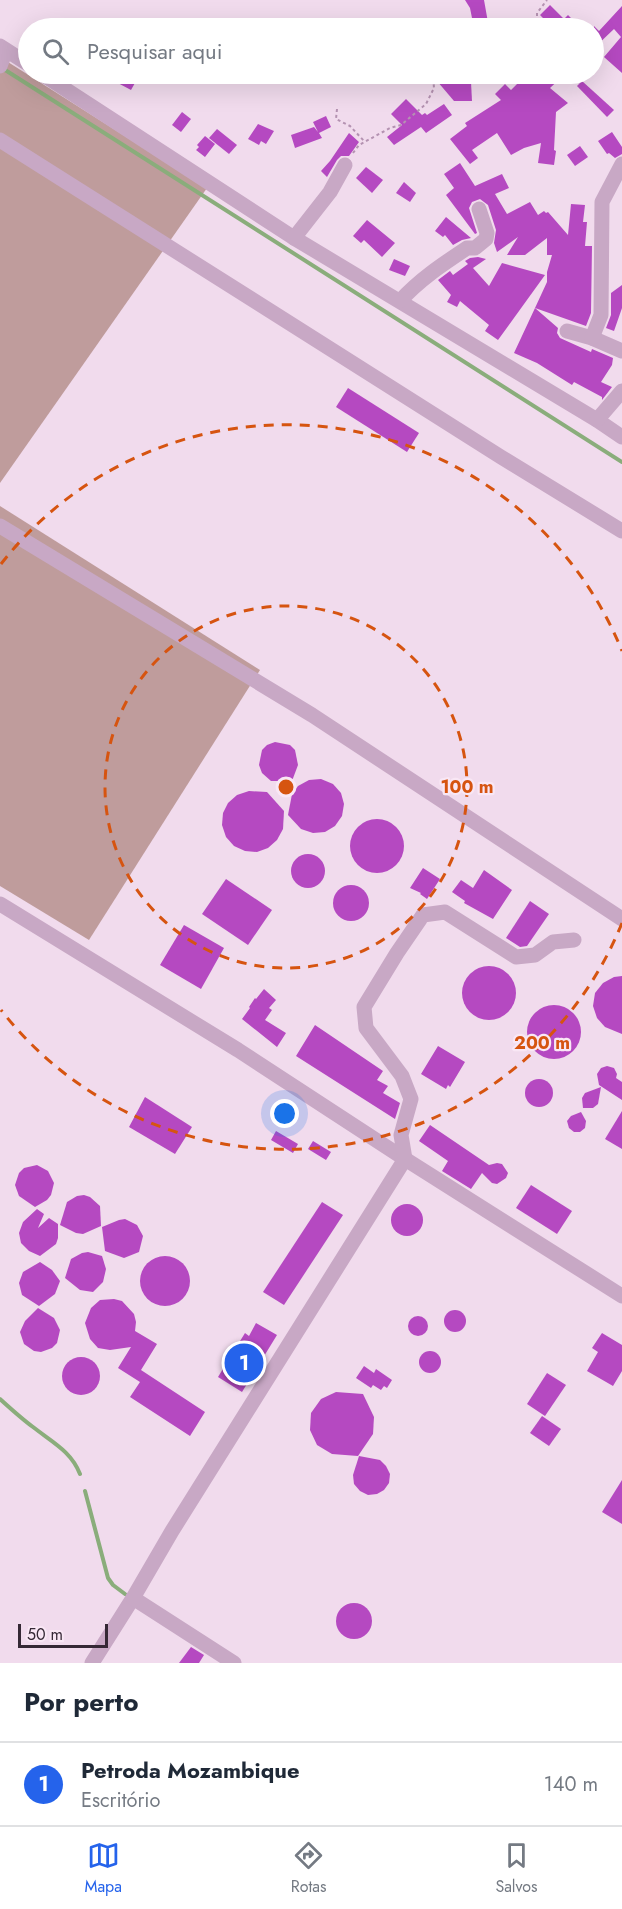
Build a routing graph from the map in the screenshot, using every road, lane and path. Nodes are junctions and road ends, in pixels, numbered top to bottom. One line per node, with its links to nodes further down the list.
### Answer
1 (548, 0): 2 (path)
2 (537, 18)
3 (1, 54): 4 (street)
4 (18, 60)
5 (57, 84): 13 (street)
6 (434, 84): 9 (path)
7 (337, 109): 9 (path)
8 (0, 140): 22 (street)
9 (365, 142): 11 (path)
10 (622, 164): 16 (street)
11 (345, 165): 13 (street)
12 (479, 209): 14 (street)
13 (294, 238): 14 (street)
14 (400, 302): 19 (street)
15 (567, 331): 16 (street)
16 (592, 338): 17 (street)
17 (622, 351)
18 (622, 391): 19 (street)
19 (597, 420): 20 (street)
20 (622, 437)
21 (0, 526): 24 (street)
22 (622, 531)
23 (0, 904): 26 (street)
24 (622, 919)
25 (574, 940): 26 (street)
26 (405, 1159): 27 (street); 28 (street)
27 (622, 1296)
28 (133, 1598): 29 (street); 30 (street)
29 (92, 1663)
30 (234, 1663)

